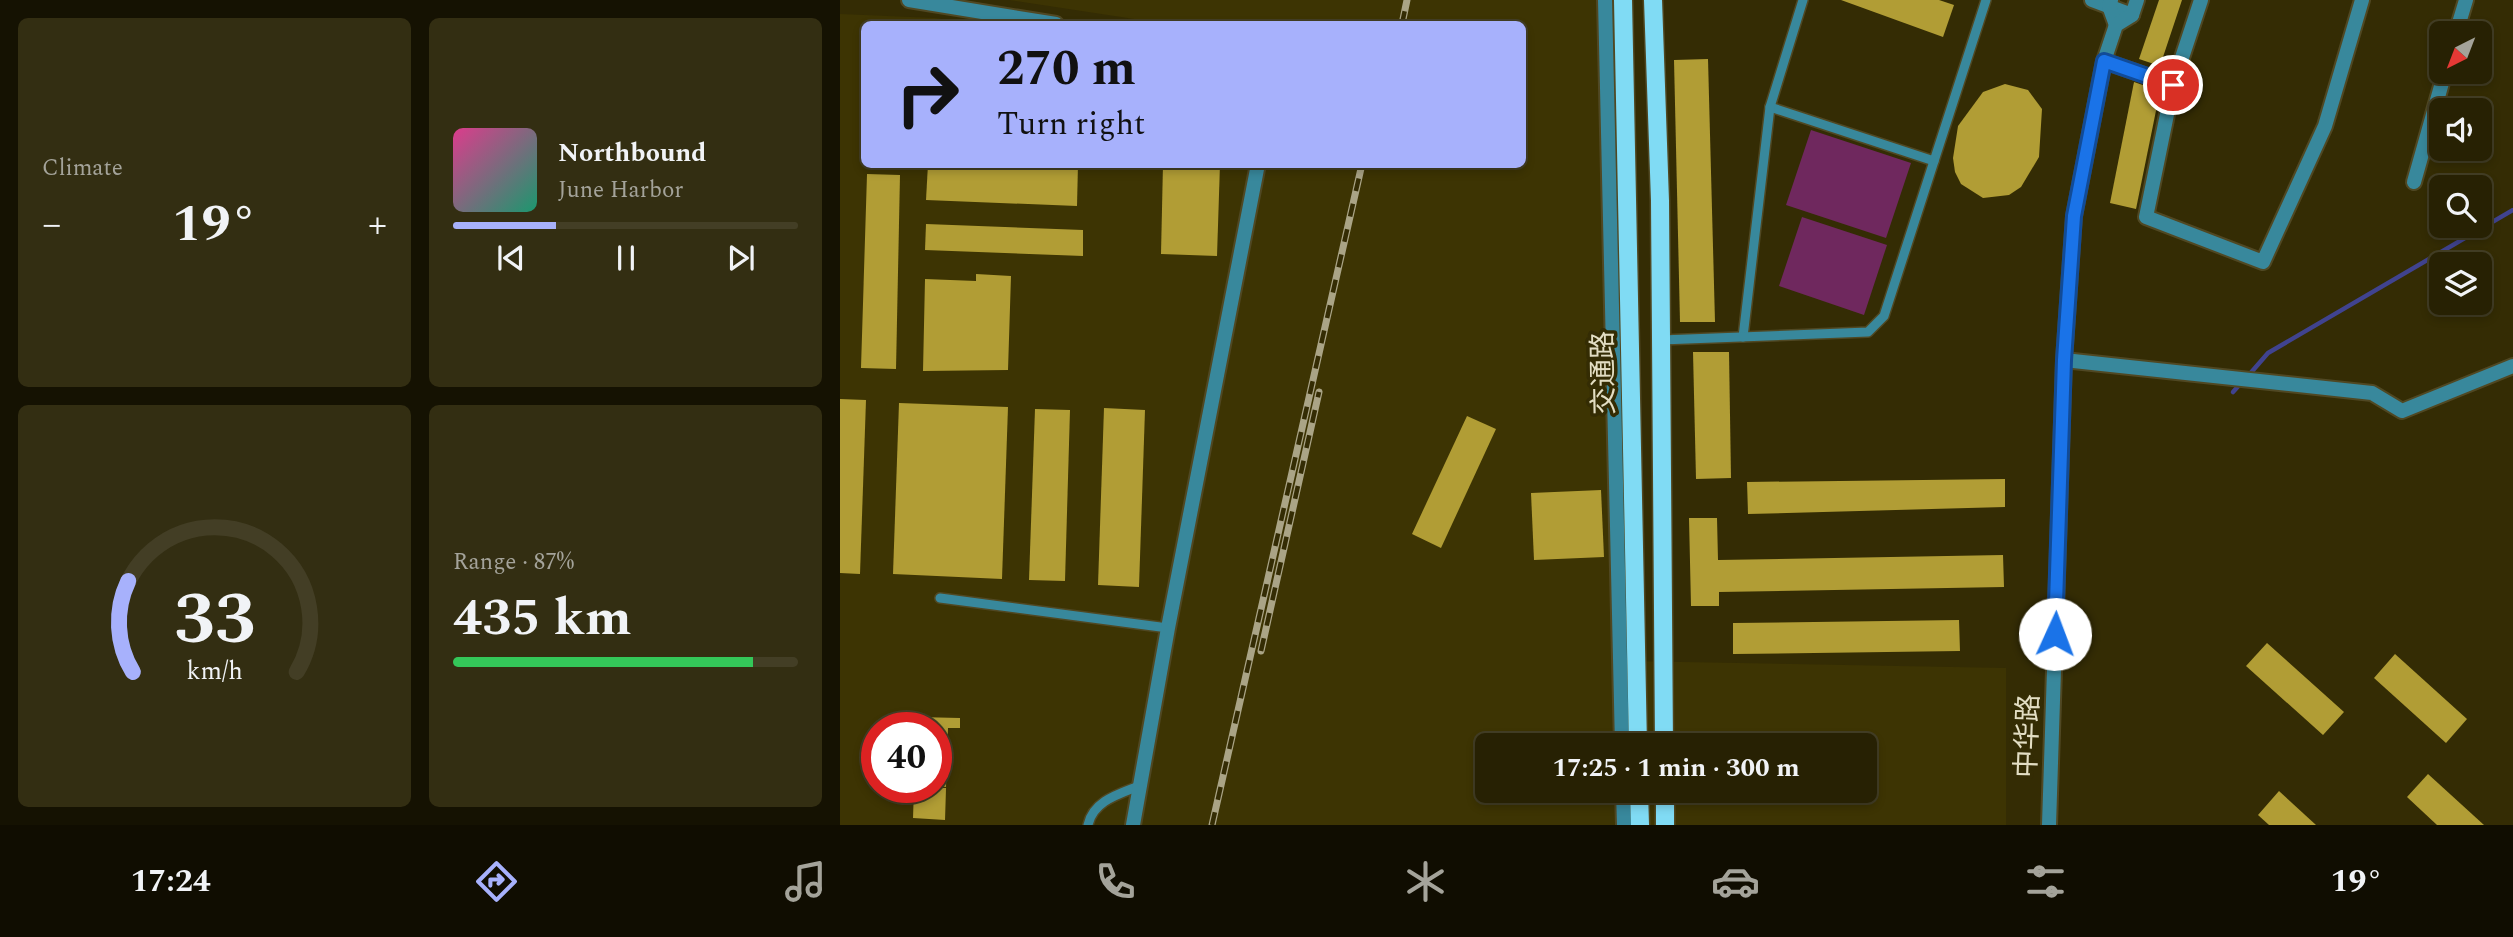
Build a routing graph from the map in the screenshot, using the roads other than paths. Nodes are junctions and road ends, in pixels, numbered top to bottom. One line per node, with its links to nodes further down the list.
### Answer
1 (909, 0): 14 (street)
2 (1605, 0): 30 (street)
3 (1623, 0): 31 (main road, 交通路)
4 (1653, 0): 25 (main road, 交通路)
5 (1803, 0): 20 (lane)
6 (2092, 0): 12 (street)
7 (2137, 0): 13 (street)
8 (2201, 0): 19 (street)
9 (2362, 0): 19 (street)
10 (2466, 0): 15 (street)
11 (1982, 1): 21 (lane)
12 (2110, 3): 13 (street); 16 (street)
13 (2132, 15): 16 (street)
14 (1038, 21)
15 (2460, 21)
16 (2116, 25): 17 (street, 中华路)
17 (2104, 61): 19 (street); 26 (street, 中华路)
18 (2442, 84): 23 (street)
19 (2173, 85)
20 (1770, 107): 21 (lane); 24 (lane)
21 (1934, 161): 24 (lane)
22 (1257, 168): 29 (street)
23 (2414, 182)
24 (1743, 337): 25 (lane)
25 (1661, 340): 32 (main road, 交通路)
26 (2064, 360): 27 (street); 42 (street, 中华路)
27 (2513, 366)
28 (940, 598): 29 (lane)
29 (1168, 628): 33 (street)
30 (1622, 733)
31 (1638, 733)
32 (1664, 733)
33 (1139, 786): 37 (lane); 38 (street)
34 (1623, 803): 39 (street)
35 (1639, 803): 40 (main road)
36 (1665, 803): 41 (main road)
37 (1088, 825)
38 (1133, 825)
39 (1624, 825)
40 (1640, 825)
41 (1665, 825)
42 (2049, 825)

